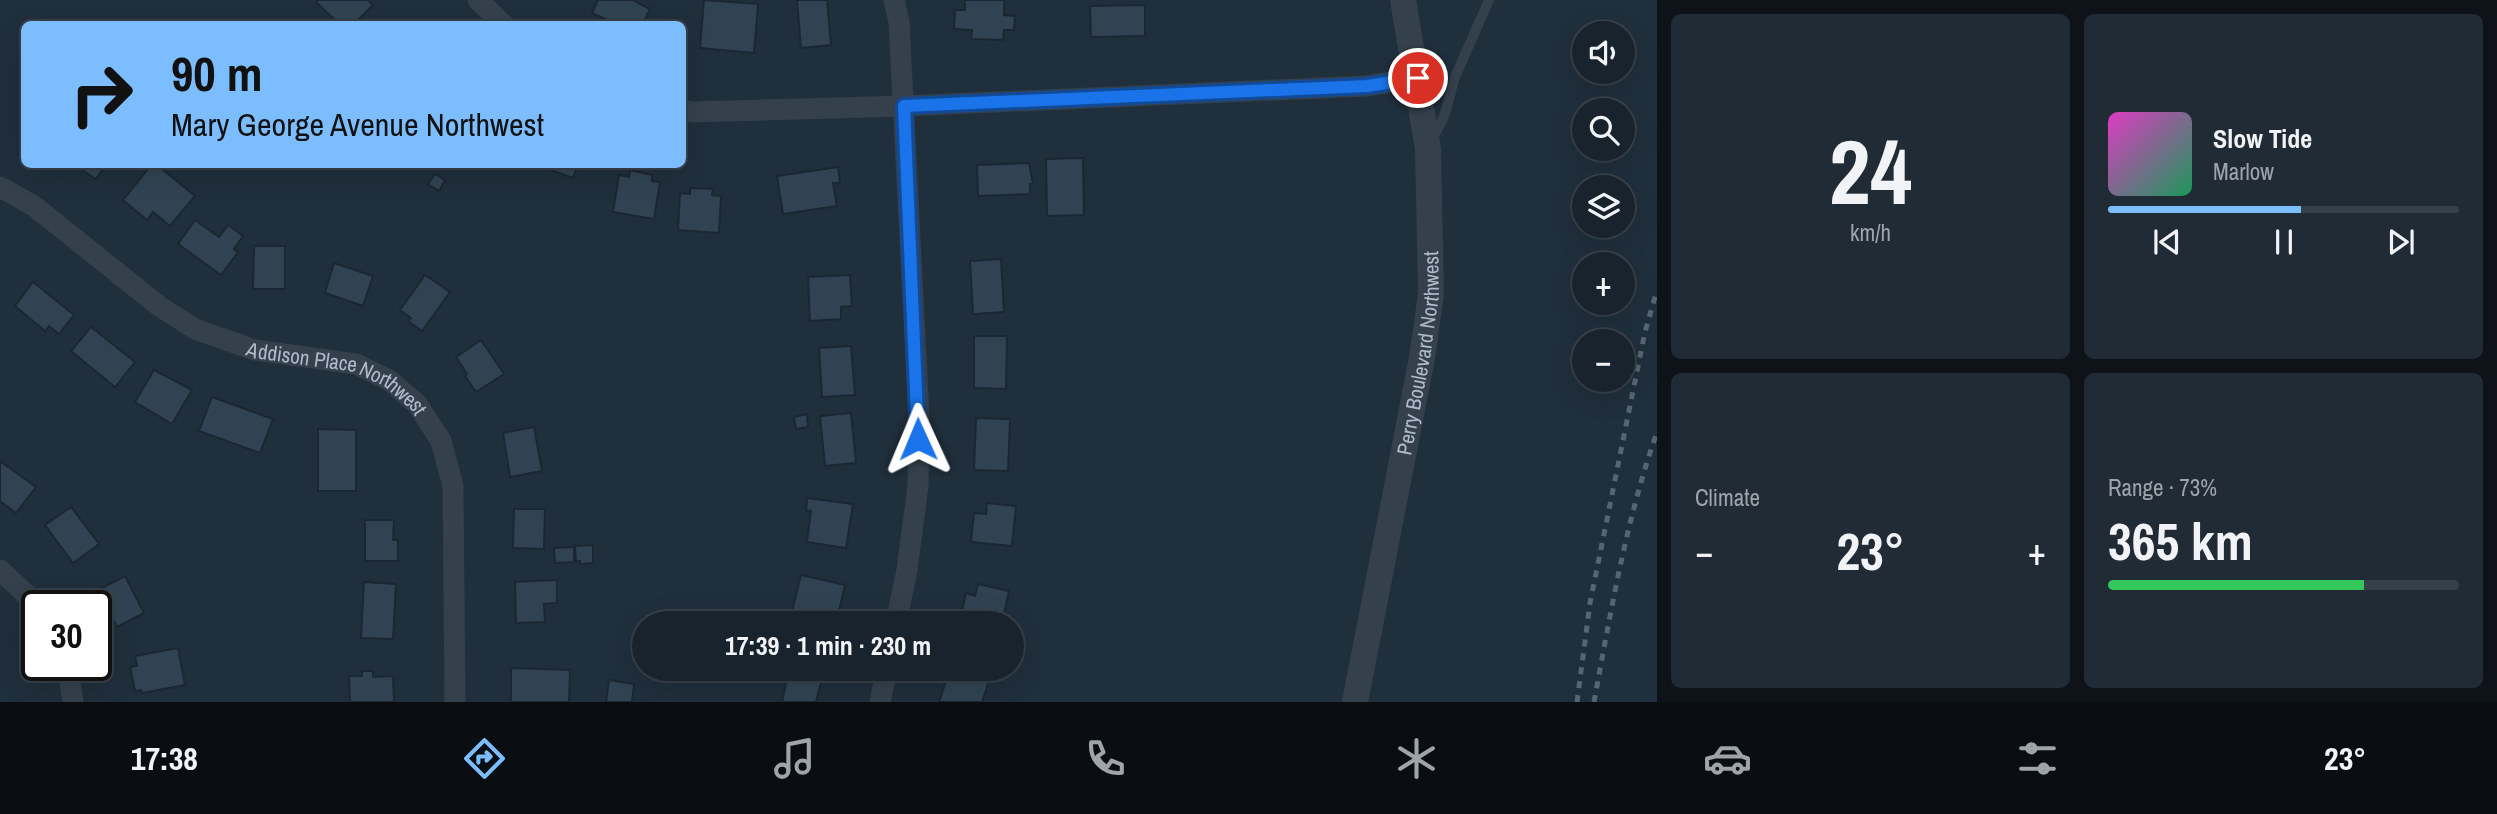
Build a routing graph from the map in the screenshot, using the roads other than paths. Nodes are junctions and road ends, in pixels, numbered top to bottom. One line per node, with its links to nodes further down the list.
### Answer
1 (478, 0): 5 (street)
2 (894, 0): 7 (street)
3 (1403, 0): 6 (street, Perry Boulevard Northwest)
4 (1489, 0): 9 (lane)
5 (500, 21)
6 (1418, 78): 7 (street); 9 (street, Perry Boulevard Northwest)
7 (904, 106): 8 (street); 13 (street)
8 (686, 111)
9 (1428, 149): 19 (street, Perry Boulevard Northwest)
10 (0, 187): 17 (street, Addison Place Northwest)
11 (0, 570): 12 (street)
12 (21, 590)
13 (898, 611)
14 (68, 681): 16 (street)
15 (884, 681): 18 (street)
16 (73, 702)
17 (455, 702)
18 (880, 702)
19 (1356, 702)

